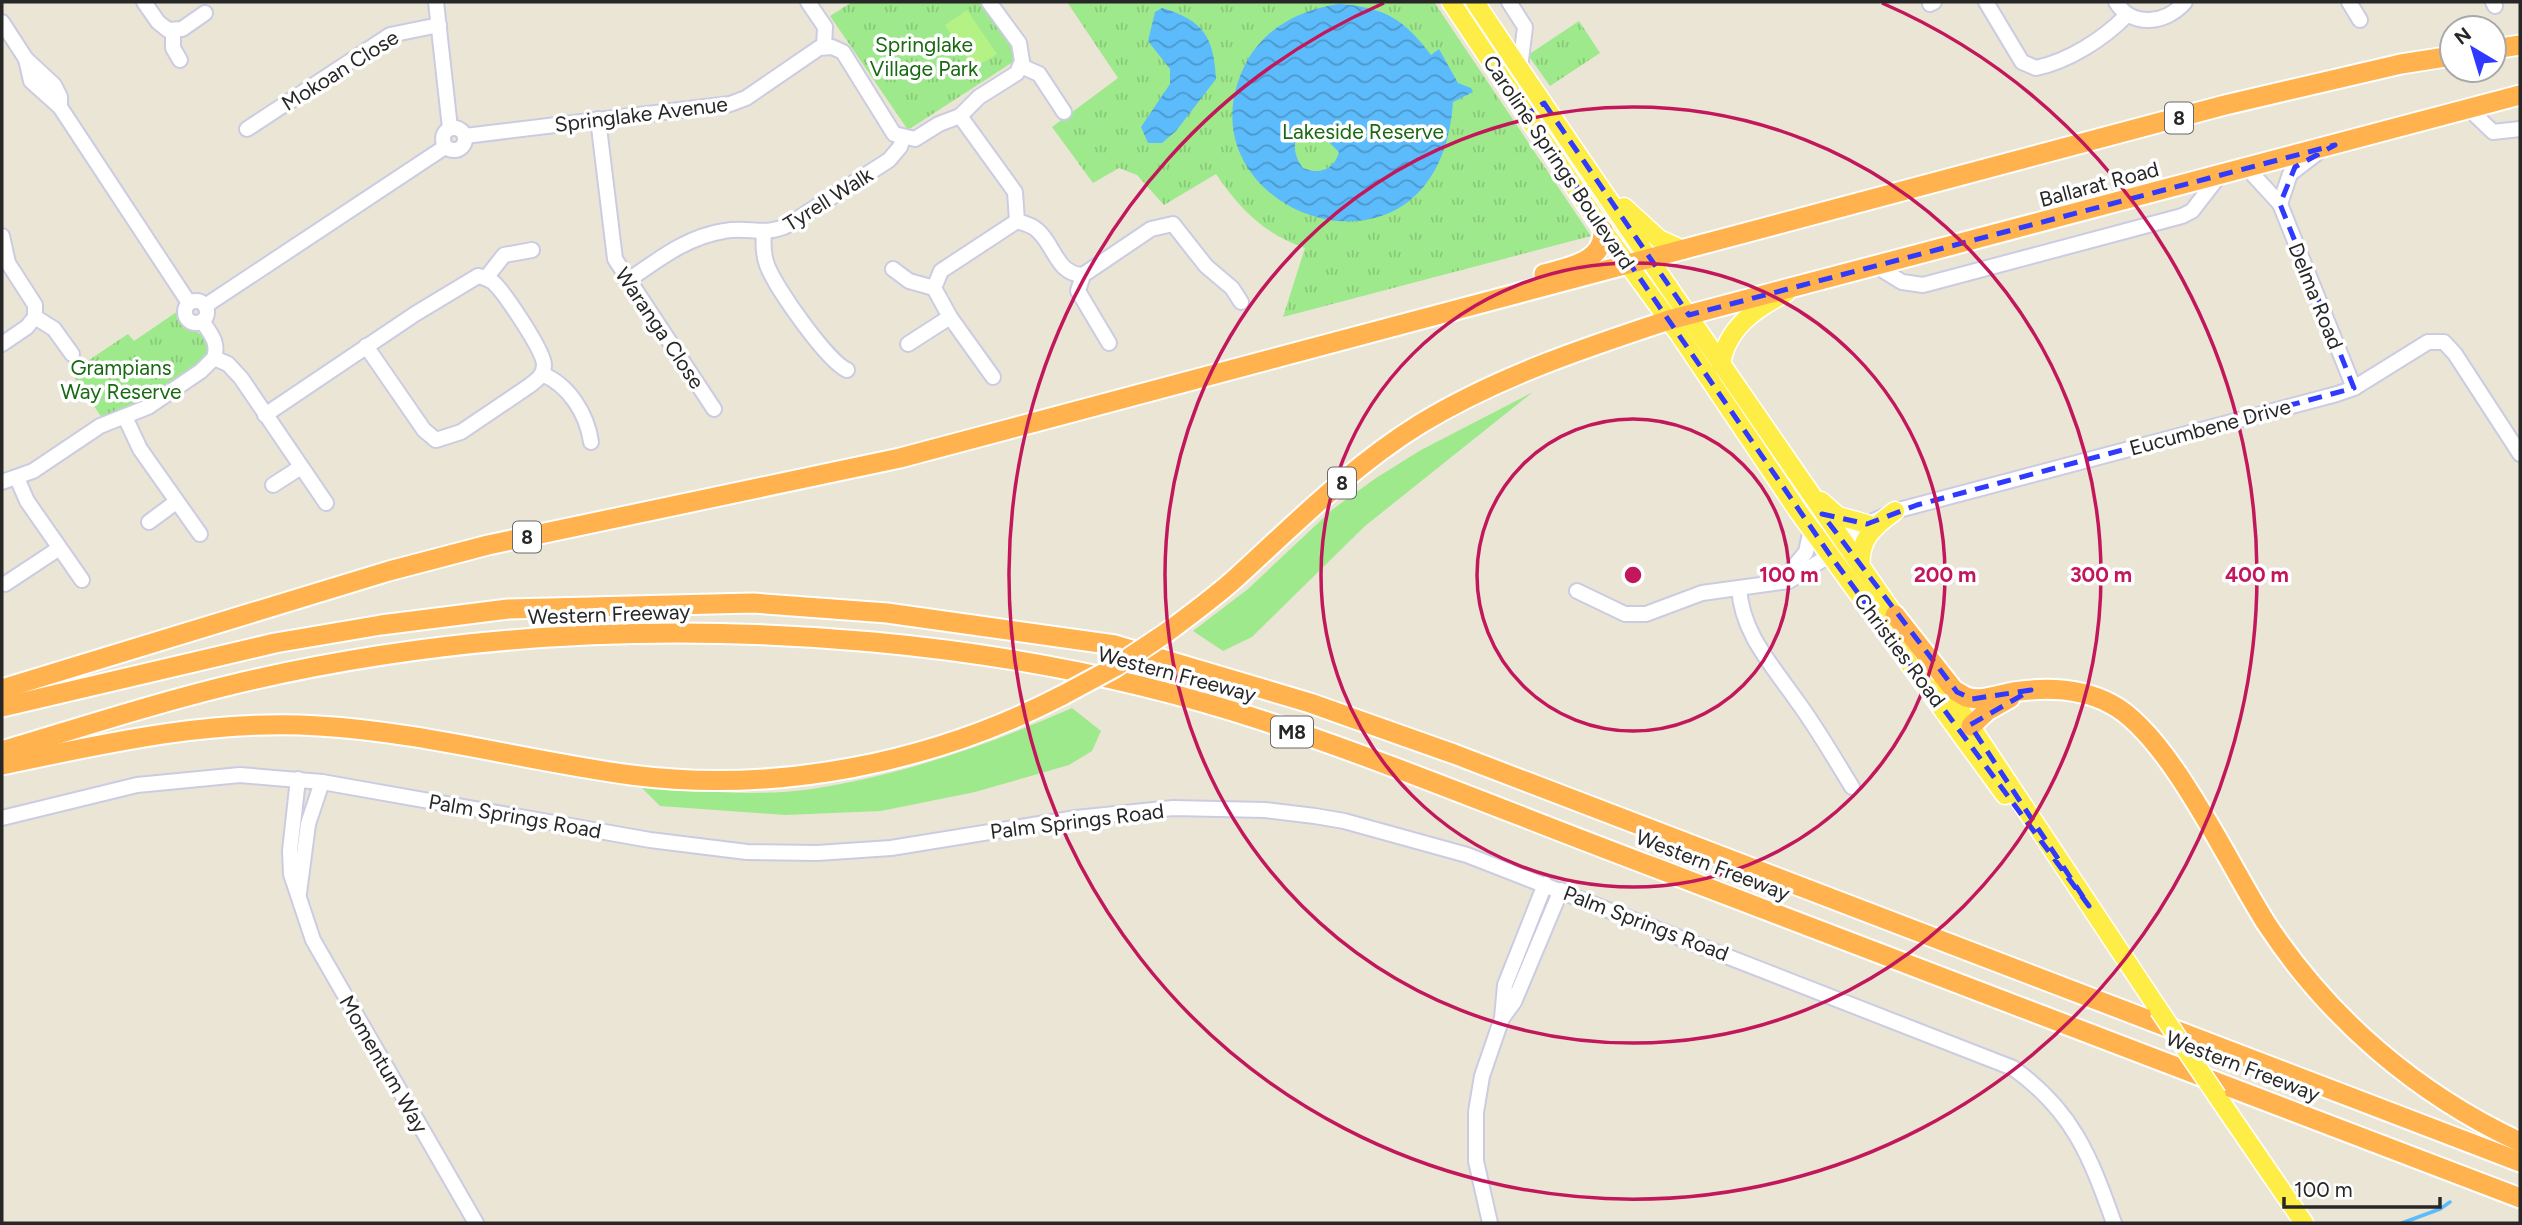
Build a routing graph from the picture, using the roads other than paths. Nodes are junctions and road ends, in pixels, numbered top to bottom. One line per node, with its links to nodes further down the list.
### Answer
1 (144, 2): 17 (street)
2 (436, 2): 16 (street)
3 (808, 2): 18 (street)
4 (989, 2): 21 (street)
5 (1451, 2): 27 (main road, Caroline Springs Boulevard)
6 (1475, 2): 22 (main road, Caroline Springs Boulevard)
7 (1509, 2): 22 (street, Caroline Springs Boulevard)
8 (1986, 2): 13 (street)
9 (2116, 2): 13 (street)
10 (2185, 2): 13 (street)
11 (2349, 2): 14 (street)
12 (205, 13): 17 (street)
13 (2126, 16)
14 (2360, 20)
15 (2, 22): 57 (street)
16 (439, 25): 30 (street); 32 (street, Mokoan Close)
17 (173, 31): 20 (street)
18 (824, 47): 29 (street, Springlake Avenue); 34 (street)
19 (2438, 58): 46 (highway, Ballarat Road / 8)
20 (180, 60)
21 (1021, 66): 26 (street); 28 (street)
22 (1520, 68): 24 (main road, Caroline Springs Boulevard)
23 (2520, 95): 25 (highway, Ballarat Road / 8)
24 (1544, 103): 27 (main road); 39 (main road, Caroline Springs Boulevard)
25 (2469, 109): 31 (street); 35 (highway, Ballarat Road / 8)
26 (1064, 112)
27 (1527, 114): 42 (main road, Caroline Springs Boulevard)
28 (960, 117): 34 (street); 41 (street)
29 (598, 119): 33 (street, Springlake Avenue); 53 (street, Waranga Close)
30 (450, 128): 33 (street); 36 (street)
31 (2520, 129)
32 (247, 130)
33 (465, 136): 36 (street)
34 (903, 138): 43 (street, Tyrell Walk)
35 (2334, 145): 37 (highway, Ballarat Road / 8); 40 (street)
36 (445, 147): 58 (street)
37 (2247, 168): 38 (highway, Ballarat Road / 8); 40 (street, Delma Road)
38 (2219, 176): 49 (highway, Ballarat Road / 8); 49 (street)
39 (1606, 191): 46 (main road); 47 (main road, Caroline Springs Boulevard)
40 (2280, 204): 74 (street, Delma Road)
41 (1017, 221): 51 (street); 55 (street)
42 (1603, 230): 48 (main road, Caroline Springs Boulevard); 62 (highway)
43 (764, 232): 53 (street, Tyrell Walk); 71 (street)
44 (2, 236): 59 (street)
45 (532, 250): 52 (street)
46 (1683, 250): 47 (highway, Ballarat Road / 8)
47 (1648, 259): 48 (highway, Ballarat Road / 8); 61 (main road, Caroline Springs Boulevard)
48 (1628, 265): 61 (main road, Caroline Springs Boulevard); 62 (highway, 8)
49 (1876, 266): 54 (highway, Ballarat Road / 8)
50 (893, 269): 55 (street)
51 (1083, 275): 56 (street); 64 (street)
52 (485, 278): 67 (street); 72 (street)
53 (627, 281): 75 (street, Waranga Close)
54 (1803, 285): 61 (highway, Ballarat Road / 8); 70 (main road)
55 (934, 288): 60 (street)
56 (1241, 302)
57 (190, 303): 58 (street); 63 (street)
58 (205, 306): 63 (street)
59 (35, 317): 65 (street); 68 (street)
60 (950, 317): 66 (street); 73 (street)
61 (1679, 318): 70 (main road, Christies Road); 90 (main road, Christies Road); 106 (highway, 8, bridge)
62 (1423, 320): 101 (highway, 8)
63 (202, 321): 69 (street)
64 (1110, 343)
65 (2, 344)
66 (908, 344)
67 (366, 346): 72 (street); 76 (street)
68 (72, 354)
69 (214, 358): 76 (street); 77 (street)
70 (1721, 365): 80 (main road, Christies Road)
71 (847, 370)
72 (542, 373): 78 (street)
73 (993, 377)
74 (2354, 388): 79 (street, Eucumbene Drive); 87 (street, Eucumbene Drive)
75 (714, 409)
76 (265, 415): 81 (street)
77 (125, 417): 82 (street); 85 (street)
78 (591, 442)
79 (2520, 454)
80 (1784, 458): 89 (main road); 93 (main road, Christies Road)
81 (301, 467): 84 (street); 86 (street)
82 (17, 478): 83 (street); 92 (street)
83 (2, 482)
84 (274, 485)
85 (176, 502): 88 (street); 91 (street)
86 (326, 503)
87 (1895, 511): 89 (street, Eucumbene Drive); 94 (main road)
88 (149, 522)
89 (1867, 524): 93 (street, Eucumbene Drive)
90 (1811, 529): 93 (main road, Christies Road); 96 (street)
91 (200, 534)
92 (58, 549): 95 (street); 97 (street)
93 (1836, 550): 94 (main road, Christies Road); 96 (street, Eucumbene Drive); 111 (main road, Christies Road)
94 (1861, 568): 100 (main road, Christies Road)
95 (82, 580)
96 (1779, 583): 98 (street, Eucumbene Drive)
97 (5, 584)
98 (1739, 588): 99 (street, Eucumbene Drive); 109 (street)
99 (1577, 591)
100 (1895, 615): 102 (highway); 104 (main road, Christies Road)
101 (2, 689)
102 (2031, 690): 104 (highway); 117 (highway)
103 (2, 707): 118 (highway, Western Freeway / M8)
104 (1971, 726): 111 (main road); 115 (main road, Christies Road)
105 (2, 751): 119 (highway, Western Freeway / M8)
106 (2, 765)
107 (298, 779): 108 (street, Palm Springs Road); 110 (street, Palm Springs Road); 114 (street, Momentum Way)
108 (322, 782): 112 (street, Palm Springs Road); 114 (street, Momentum Way)
109 (1852, 787)
110 (2, 818)
111 (2024, 822): 115 (main road, Christies Road)
112 (1545, 884): 113 (street, Palm Springs Road); 116 (street)
113 (1561, 890): 116 (street); 122 (street, Palm Springs Road)
114 (299, 901): 120 (street, Momentum Way)
115 (2089, 906): 123 (main road, Christies Road, bridge)
116 (1502, 1018): 121 (street)
117 (2520, 1142)
118 (2520, 1162)
119 (2520, 1198)
120 (476, 1223)
121 (1490, 1223)
122 (2114, 1223)
123 (2304, 1223)

